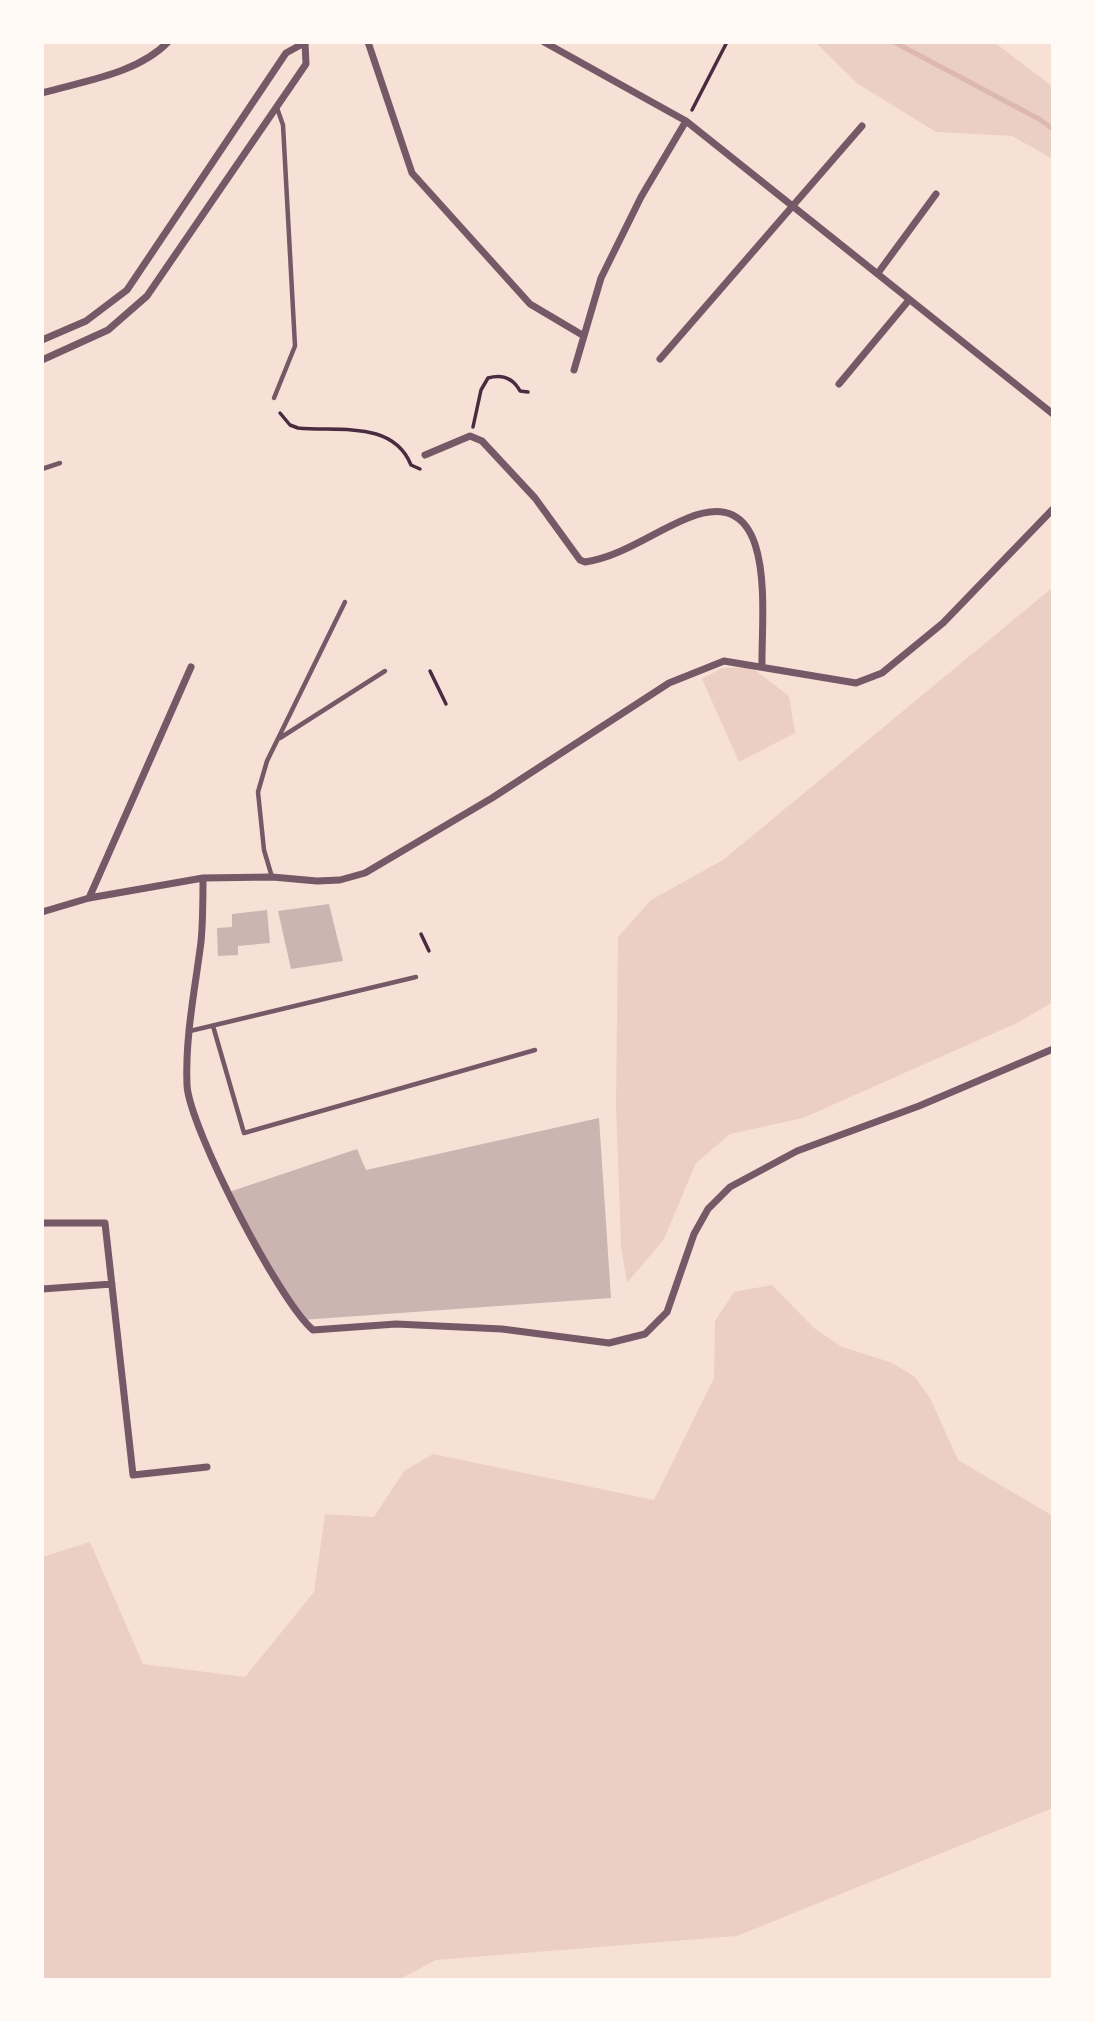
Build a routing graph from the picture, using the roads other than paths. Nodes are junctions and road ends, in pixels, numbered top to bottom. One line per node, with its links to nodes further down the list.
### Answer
1 (168, 42): 5 (street)
2 (368, 42): 13 (street)
3 (544, 42): 7 (street)
4 (305, 43): 6 (street); 14 (street)
5 (42, 93)
6 (277, 108): 16 (street); 19 (lane)
7 (686, 121): 10 (street); 13 (street)
8 (862, 126): 10 (street)
9 (936, 194): 11 (street)
10 (792, 204): 11 (street); 15 (street)
11 (878, 272): 12 (street)
12 (909, 300): 18 (street); 20 (street)
13 (584, 336): 17 (street)
14 (42, 340)
15 (660, 359)
16 (42, 360)
17 (574, 370)
18 (839, 384)
19 (274, 398)
20 (1052, 410)
21 (425, 454): 26 (street)
22 (60, 463): 23 (lane)
23 (42, 469)
24 (1053, 509): 26 (street)
25 (345, 602): 29 (lane)
26 (762, 666): 30 (street)
27 (191, 667): 32 (street)
28 (385, 671): 29 (lane)
29 (279, 738): 30 (lane)
30 (272, 877): 31 (street)
31 (203, 878): 32 (street); 36 (street)
32 (89, 898): 33 (street)
33 (42, 912)
34 (416, 977): 35 (lane)
35 (213, 1026): 36 (lane); 38 (lane)
36 (190, 1031): 37 (street)
37 (1053, 1049)
38 (535, 1050)
39 (42, 1223): 40 (street)
40 (112, 1284): 41 (street); 42 (street)
41 (42, 1289)
42 (207, 1467)

